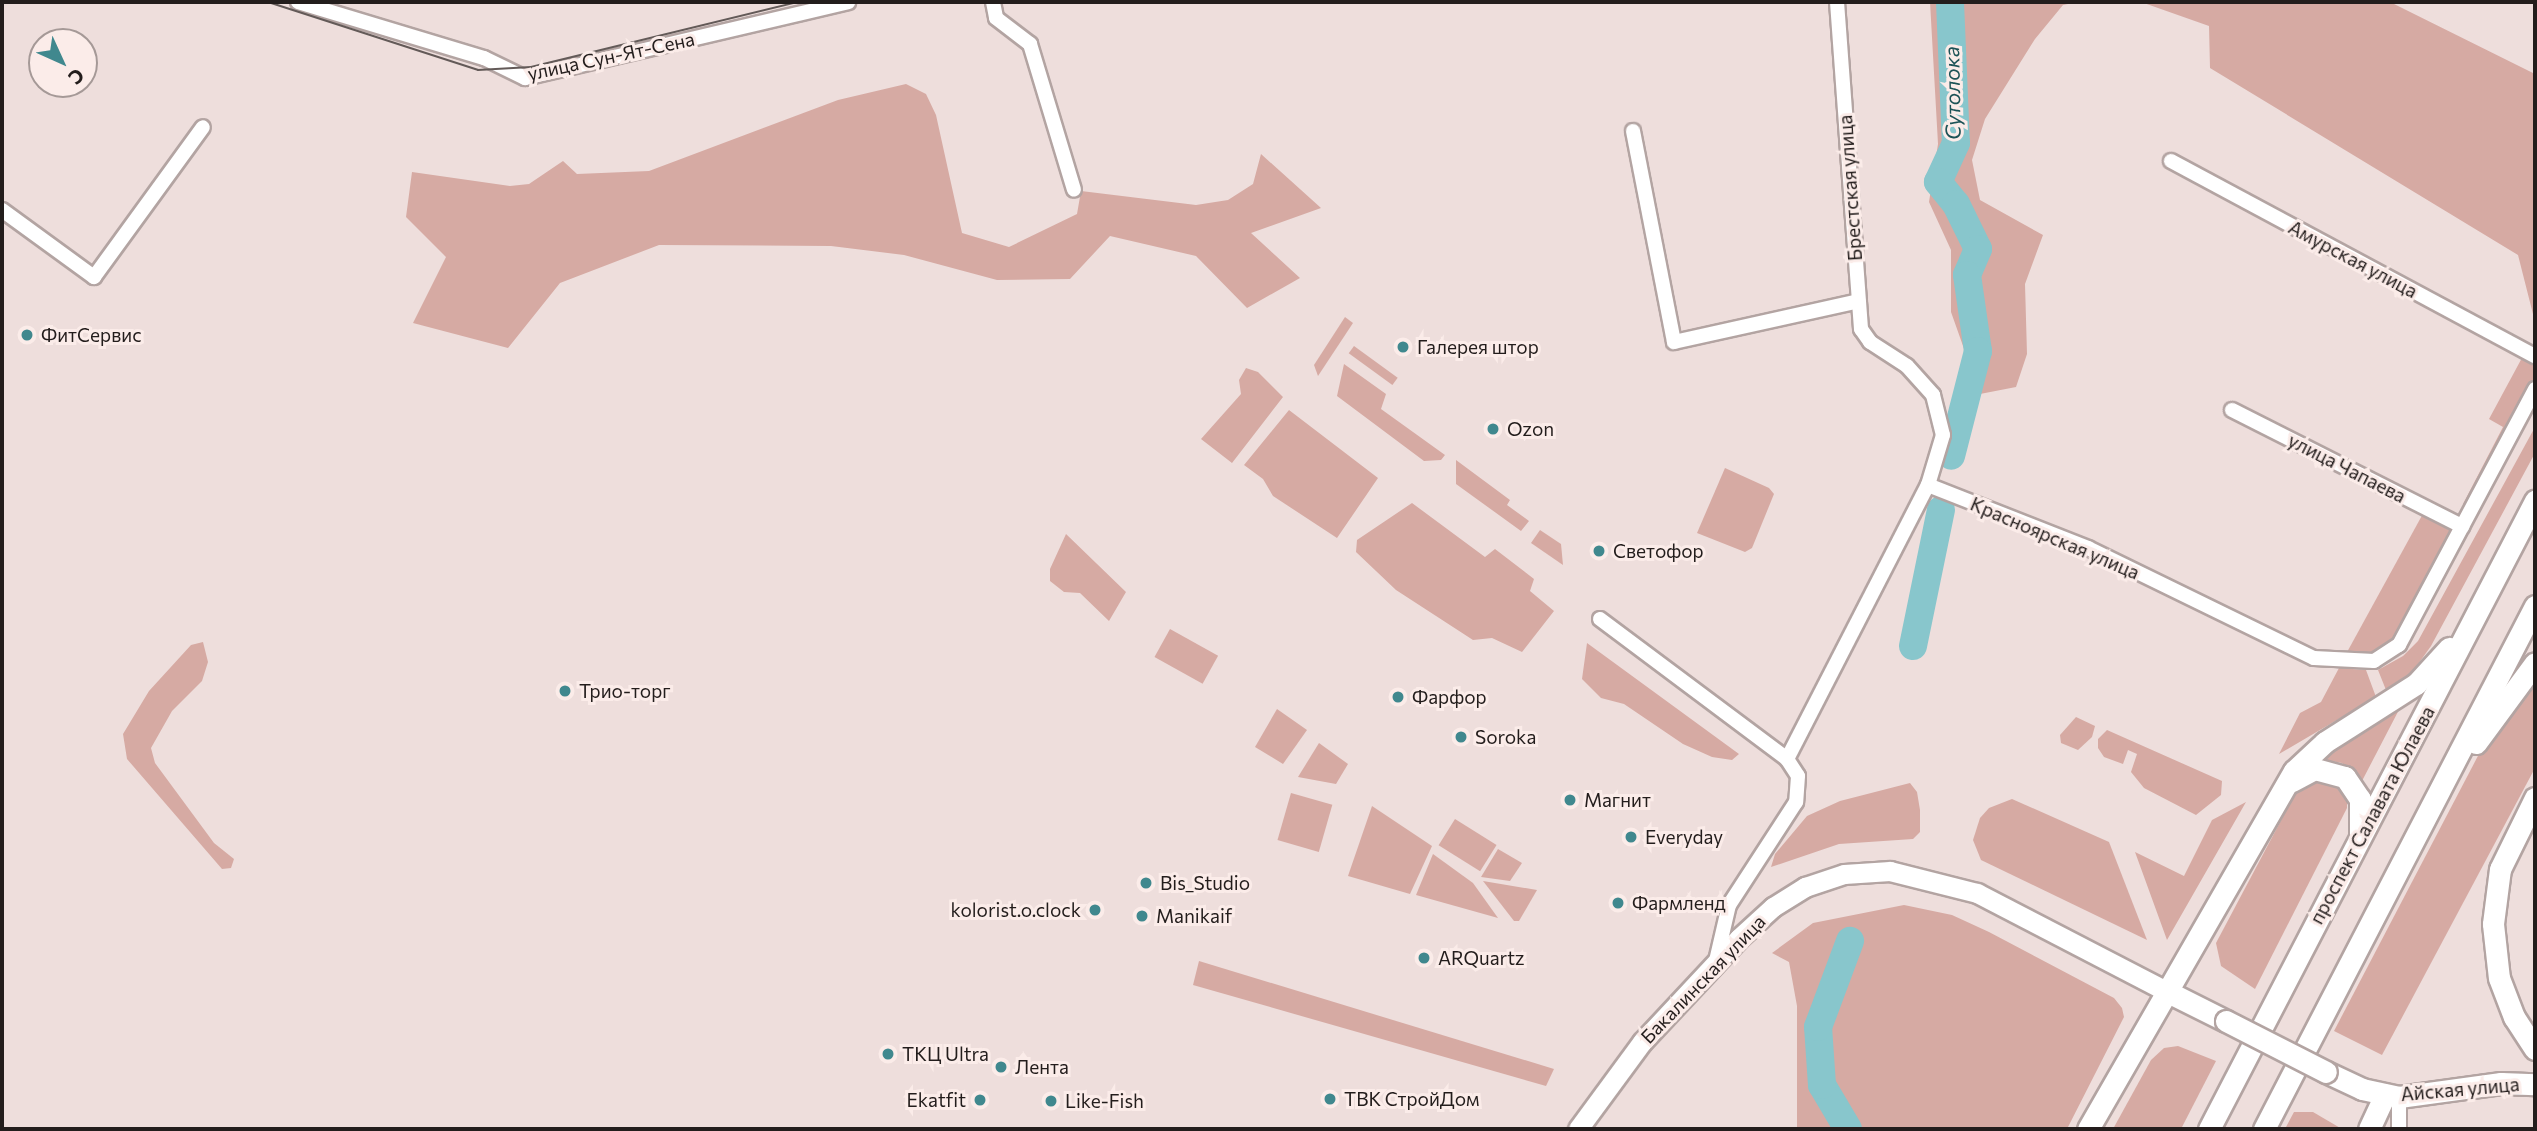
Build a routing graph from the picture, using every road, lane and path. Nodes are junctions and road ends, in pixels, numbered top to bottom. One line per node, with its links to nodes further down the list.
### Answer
1 (298, 2): 2 (street, улица Сун-Ят-Сена)
2 (848, 2)
3 (993, 2): 8 (street)
4 (1837, 2): 10 (street, Брестская улица)
5 (203, 127): 9 (street)
6 (1633, 131): 10 (street)
7 (2171, 161): 11 (street, Амурская улица)
8 (1074, 190)
9 (2, 210)
10 (1859, 301): 14 (street, Брестская улица)
11 (2535, 356)
12 (2535, 389): 16 (street)
13 (2232, 410): 16 (street, улица Чапаева)
14 (1928, 485): 16 (street, Красноярская улица); 21 (street)
15 (2535, 501): 18 (main road, проспект Салавата Юлаева)
16 (2462, 526)
17 (2535, 606): 24 (main road)
18 (2479, 611): 22 (main road); 25 (main road, проспект Салавата Юлаева)
19 (1600, 619): 21 (street)
20 (2535, 663): 24 (main road)
21 (1787, 759): 26 (street)
22 (2283, 789): 25 (main road); 27 (main road)
23 (2535, 798): 28 (main road)
24 (2424, 820): 34 (main road)
25 (2359, 841): 33 (main road, проспект Салавата Юлаева)
26 (1716, 961): 27 (main road, Бакалинская улица); 31 (main road, Бакалинская улица)
27 (2164, 990): 30 (main road, bridge); 32 (main road)
28 (2535, 1049)
29 (2535, 1084): 30 (main road, Айская улица)
30 (2392, 1096): 35 (main road); 36 (street)
31 (1578, 1129)
32 (2088, 1129)
33 (2209, 1129)
34 (2264, 1129)
35 (2369, 1129)
36 (2399, 1129)

